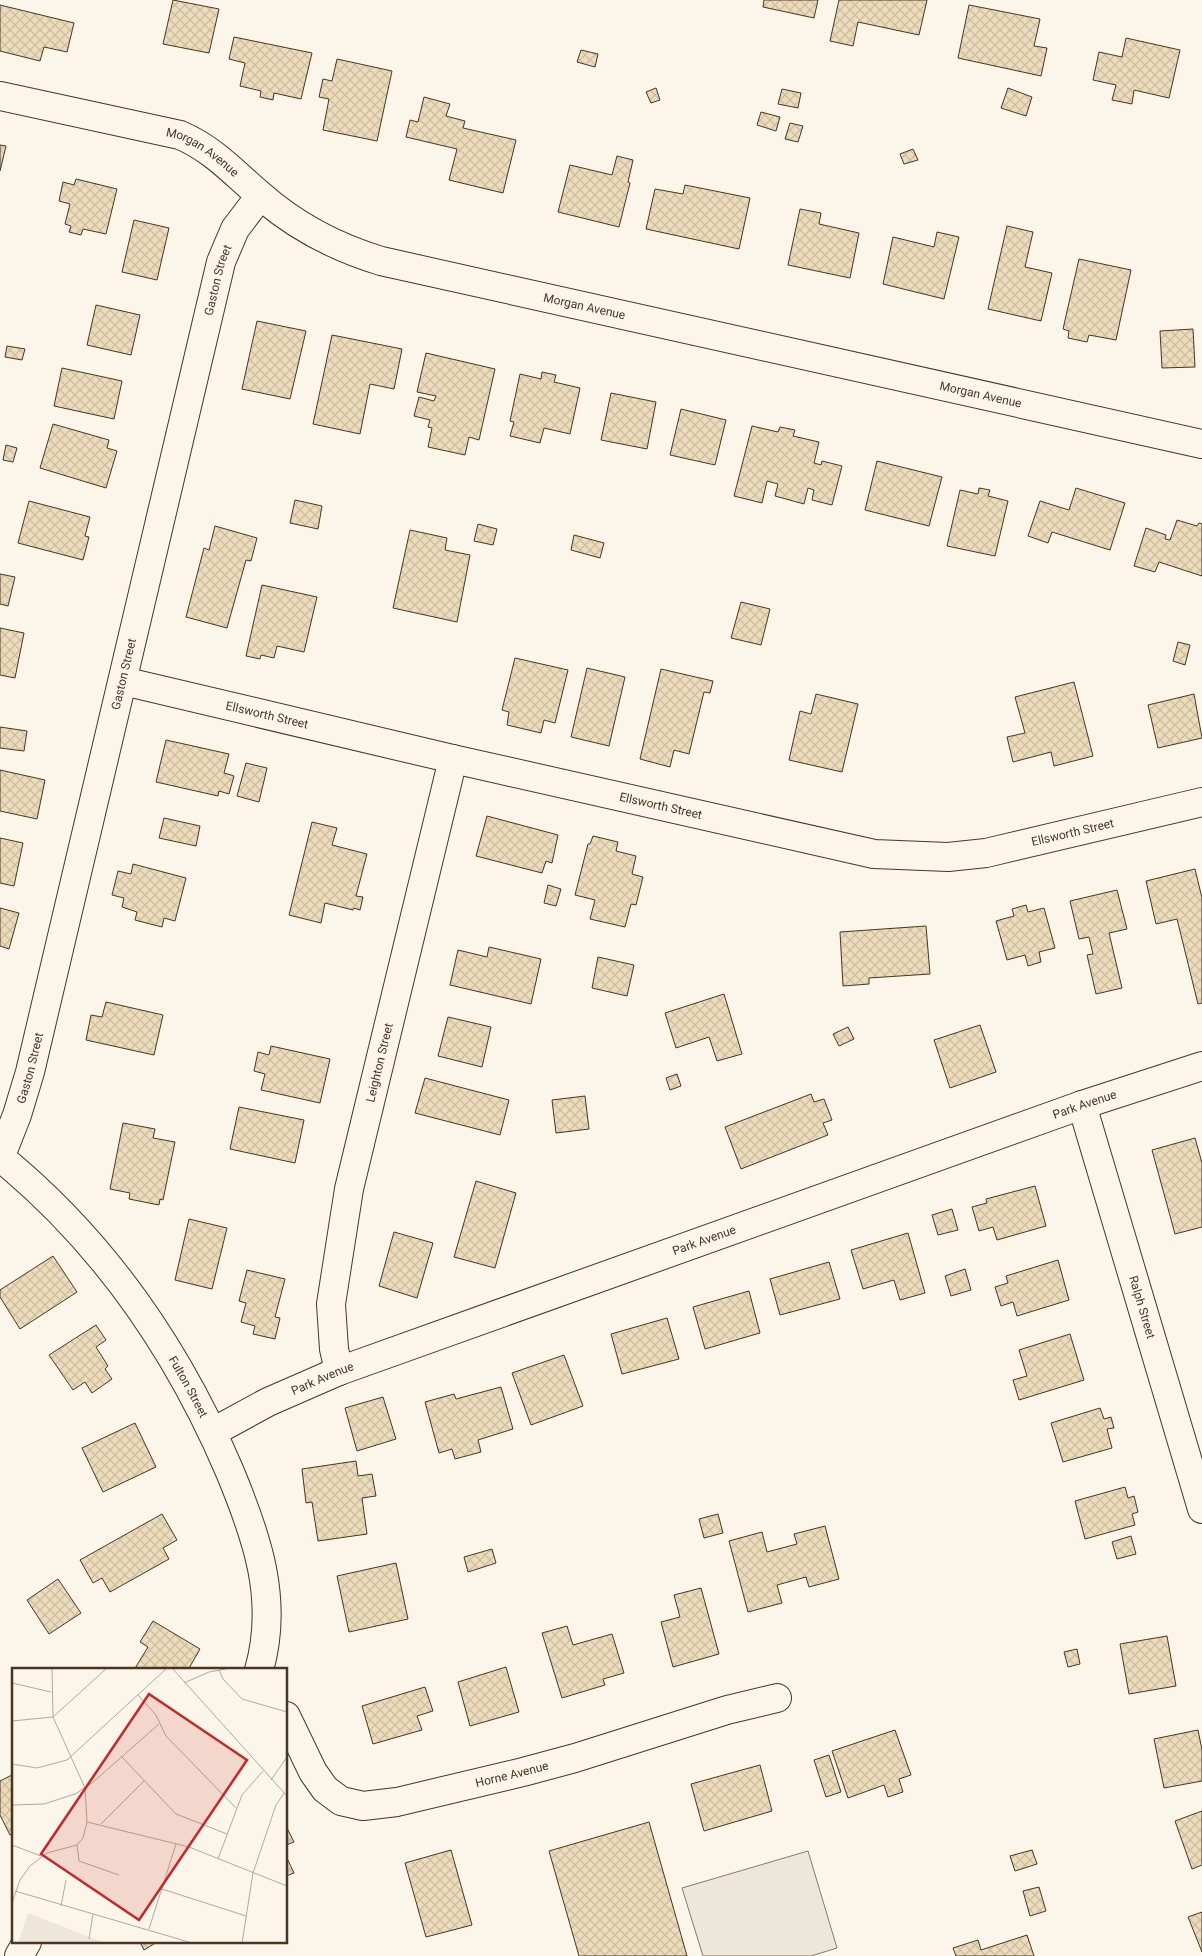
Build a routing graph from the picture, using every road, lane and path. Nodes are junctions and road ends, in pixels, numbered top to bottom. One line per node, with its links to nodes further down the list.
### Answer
1 (0, 96): 2 (street, Morgan Avenue)
2 (260, 196): 3 (street, Morgan Avenue); 4 (street, Gaston Street)
3 (1202, 444)
4 (123, 681): 5 (street, Ellsworth Street); 9 (street, Gaston Street)
5 (454, 759): 6 (street, Ellsworth Street); 10 (street, Leighton Street)
6 (1202, 802)
7 (1202, 1066): 8 (street, Park Avenue)
8 (1082, 1105): 10 (street, Park Avenue); 12 (street, Ralph Street)
9 (0, 1157): 11 (street, Fulton Street)
10 (339, 1371): 11 (street, Park Avenue)
11 (213, 1432): 13 (street, Fulton Street)
12 (1202, 1509)
13 (259, 1668)
14 (777, 1698): 15 (street, Horne Avenue)
15 (288, 1720)
16 (26, 1944): 17 (street)
17 (19, 1956)

